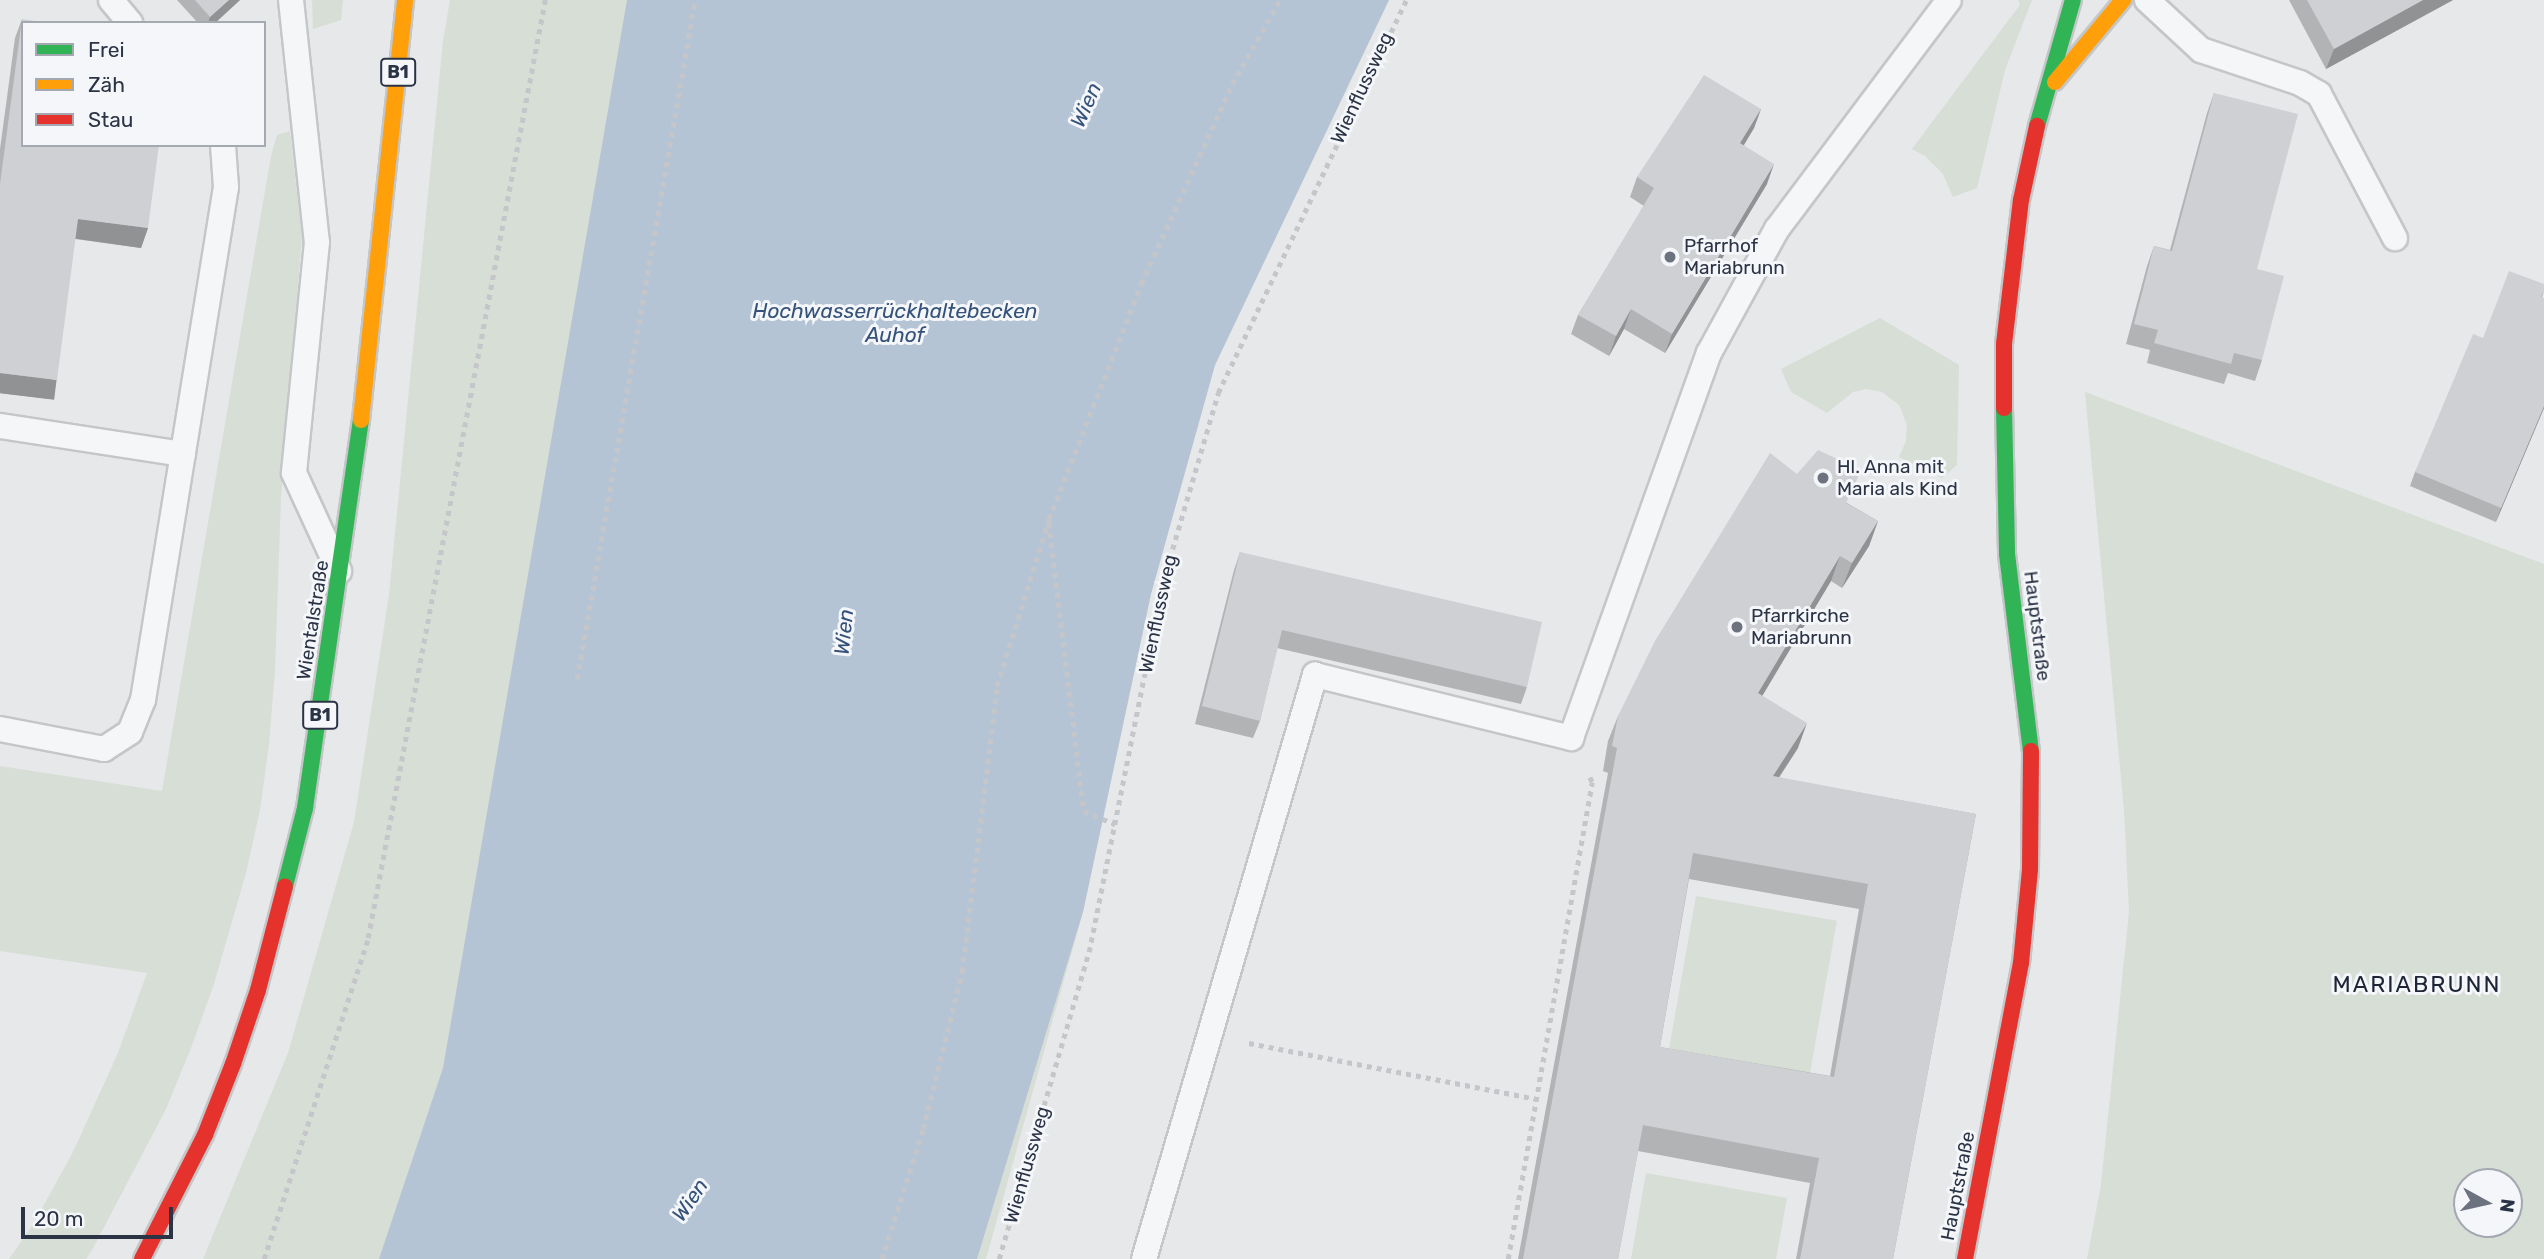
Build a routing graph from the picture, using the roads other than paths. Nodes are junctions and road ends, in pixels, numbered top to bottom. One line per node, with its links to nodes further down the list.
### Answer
1 (111, 0): 8 (lane)
2 (291, 0): 14 (lane)
3 (405, 0): 14 (main road, Wientalstraße / B1)
4 (1949, 0): 17 (lane)
5 (2073, 0): 9 (main road, Hauptstraße)
6 (2123, 0): 9 (main road)
7 (2147, 0): 11 (lane)
8 (128, 21)
9 (2043, 97): 18 (main road, Hauptstraße)
10 (223, 147): 13 (lane)
11 (2395, 238)
12 (0, 426): 13 (lane)
13 (183, 454): 15 (lane)
14 (341, 576): 16 (main road, Wientalstraße / B1)
15 (0, 729)
16 (142, 1259)
17 (1144, 1259)
18 (1965, 1259)

